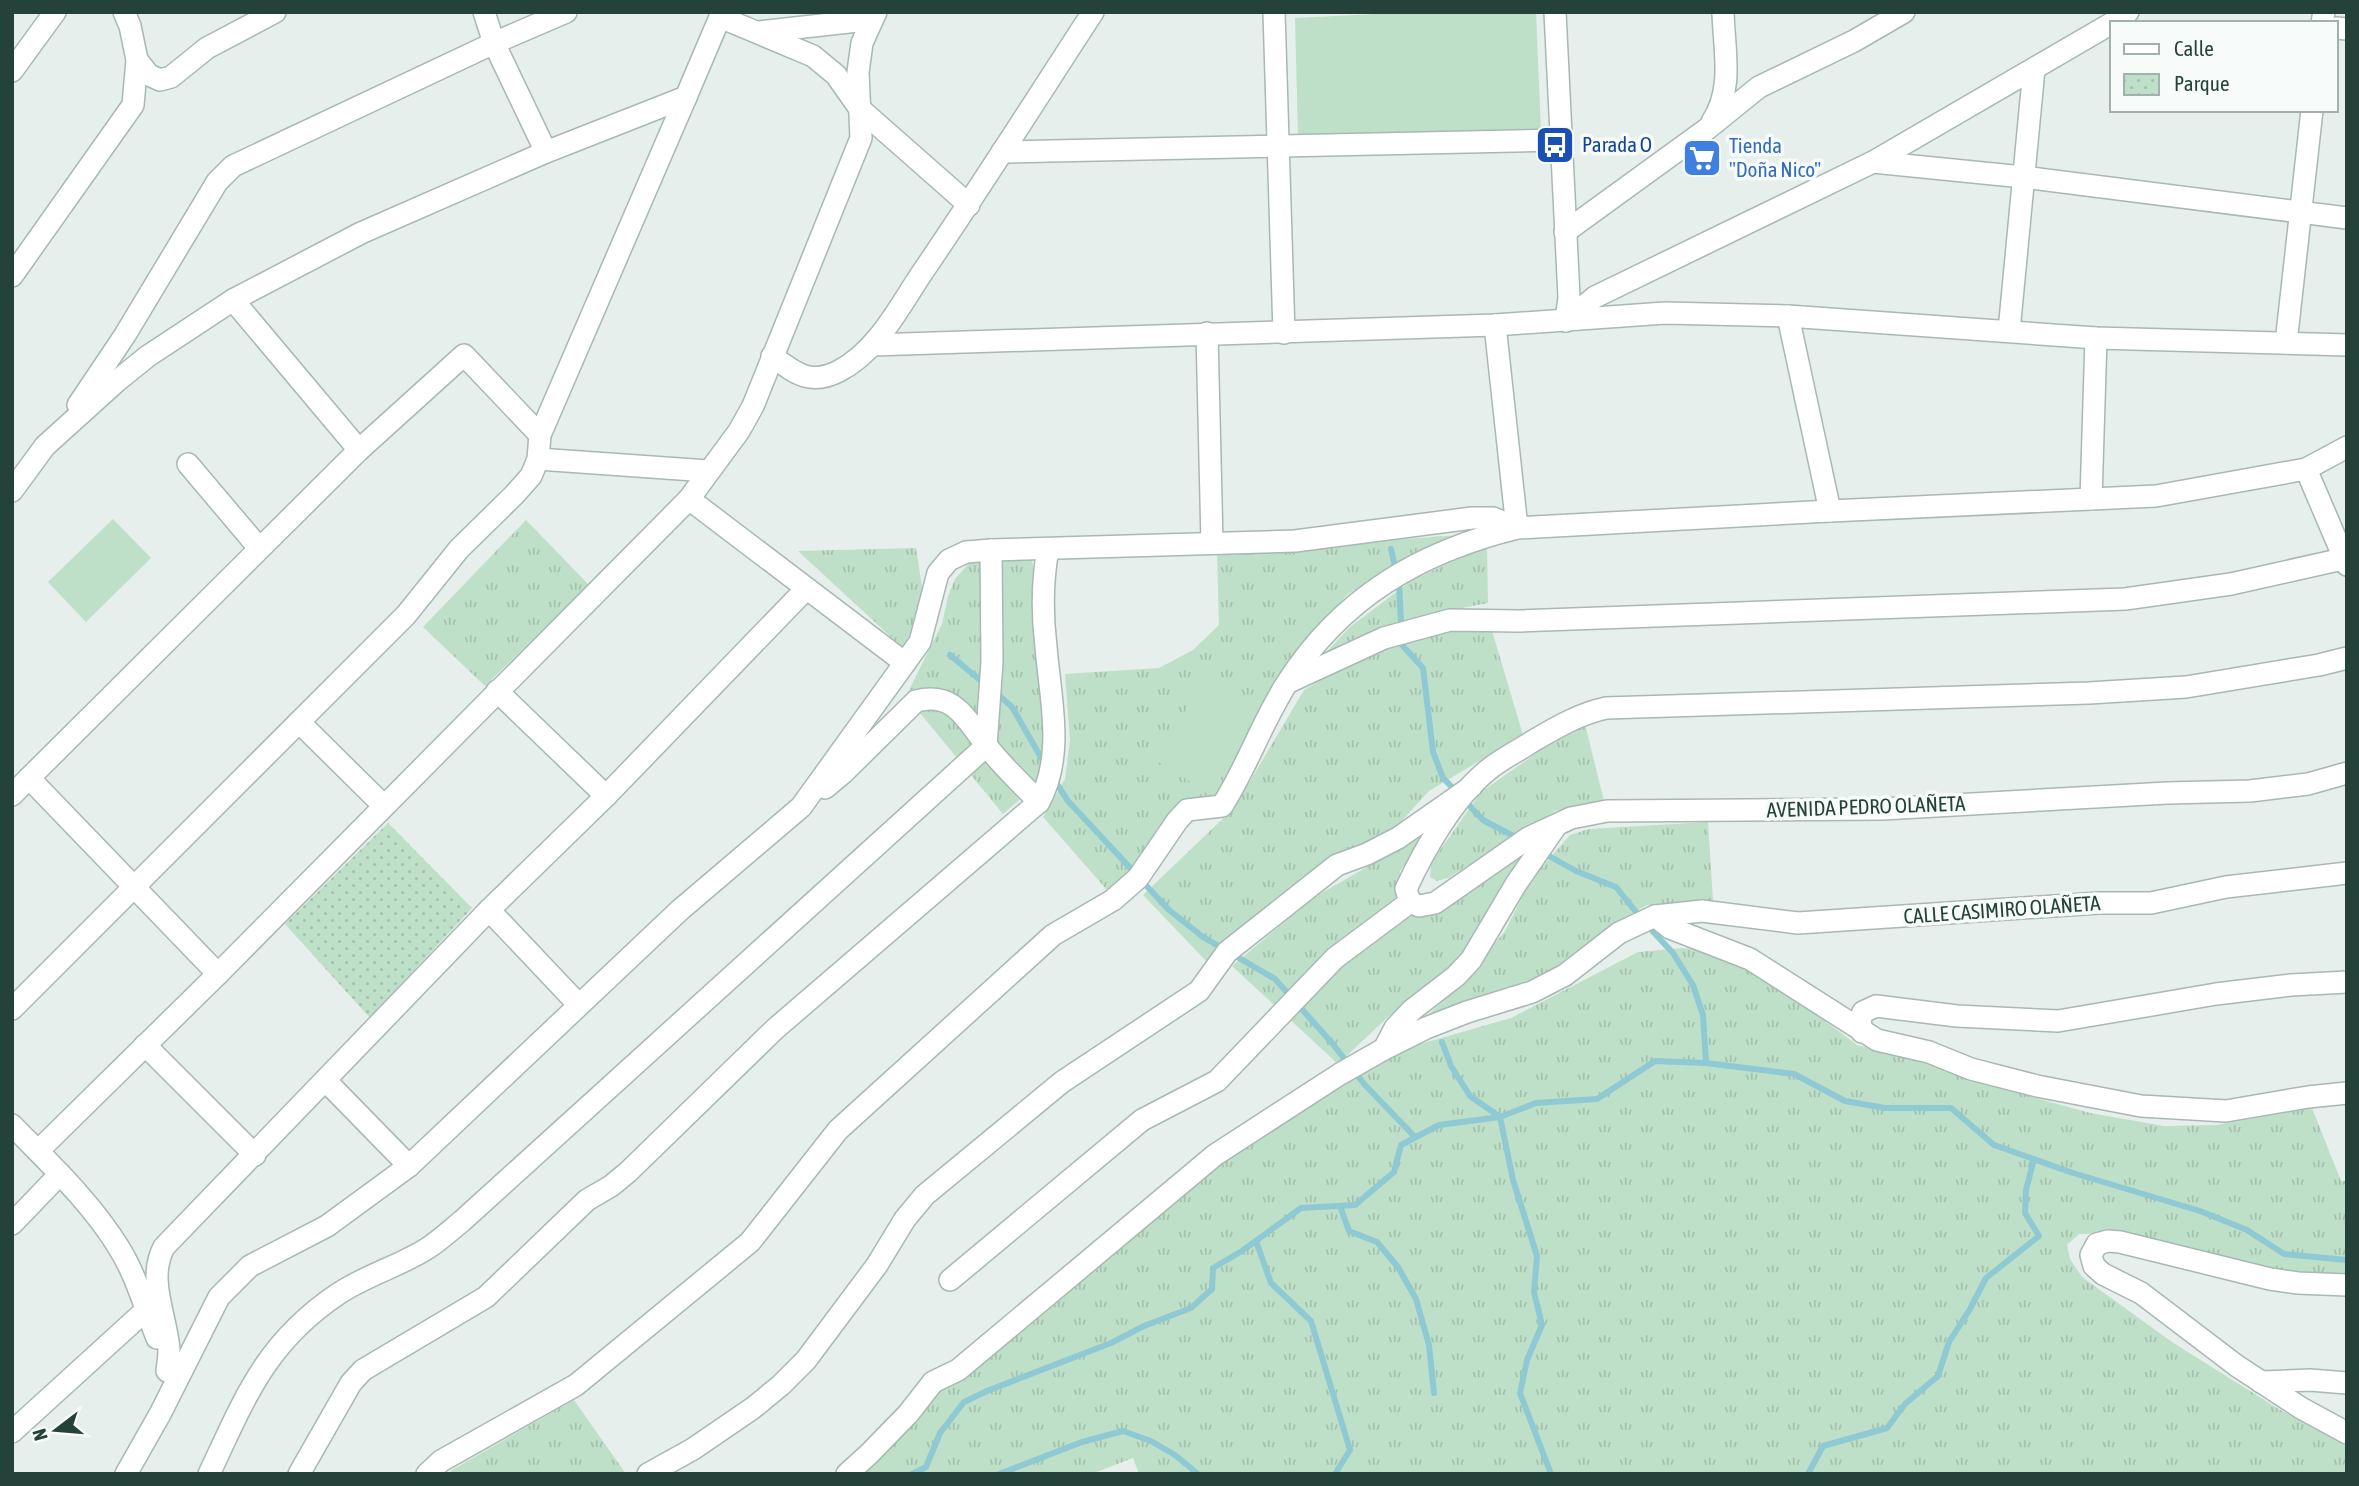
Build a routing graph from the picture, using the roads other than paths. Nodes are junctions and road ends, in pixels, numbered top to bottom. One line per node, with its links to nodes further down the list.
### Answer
1 (55, 12): 18 (street)
2 (124, 12): 16 (street)
3 (275, 12): 16 (street)
4 (484, 12): 15 (street)
5 (566, 12): 15 (street)
6 (874, 12): 14 (street); 20 (street)
7 (1093, 12): 26 (street)
8 (1274, 12): 24 (street)
9 (1555, 12): 23 (street)
10 (1723, 12): 22 (street)
11 (1904, 12): 22 (street)
12 (721, 15): 14 (street); 19 (street)
13 (2110, 25): 17 (street)
14 (757, 32): 20 (street)
15 (494, 43): 25 (street); 46 (street)
16 (137, 60): 33 (street)
17 (2034, 69): 27 (street); 28 (street)
18 (12, 71)
19 (686, 97): 25 (street); 47 (street)
20 (860, 109): 29 (street); 45 (street)
21 (2312, 112): 30 (street)
22 (1707, 129): 32 (street)
23 (1560, 140): 24 (street); 32 (street)
24 (1279, 145): 26 (street); 40 (street)
25 (546, 152): 34 (street)
26 (1002, 152): 29 (street)
27 (1873, 162): 28 (street); 36 (street)
28 (2023, 177): 30 (street); 38 (street)
29 (969, 205): 43 (street)
30 (2299, 212): 31 (street); 42 (street)
31 (2347, 218)
32 (1565, 232): 36 (street)
33 (12, 276)
34 (233, 300): 46 (street); 49 (street)
35 (1788, 316): 36 (street); 38 (street); 57 (street)
36 (1566, 321): 37 (street)
37 (1495, 325): 40 (street); 58 (street)
38 (2009, 331): 41 (street)
39 (1208, 333): 40 (street); 43 (street); 59 (street)
40 (1284, 333)
41 (2096, 338): 42 (street); 56 (street)
42 (2286, 343): 44 (street)
43 (873, 345): 45 (street)
44 (2347, 345)
45 (772, 356): 53 (street)
46 (63, 429): 54 (street)
47 (540, 435): 49 (street); 50 (street)
48 (2347, 447): 52 (street)
49 (359, 450): 60 (street)
50 (538, 459): 53 (street); 69 (street)
51 (188, 464): 60 (street)
52 (2306, 469): 56 (street); 63 (street)
53 (708, 471): 55 (street)
54 (12, 491)
55 (689, 499): 64 (street); 68 (street)
56 (2091, 499): 57 (street)
57 (1830, 511): 58 (street)
58 (1517, 528): 59 (street); 67 (street)
59 (1212, 542): 61 (street)
60 (259, 548): 72 (street)
61 (1048, 549): 62 (street); 76 (street)
62 (991, 550): 66 (street); 70 (street)
63 (2346, 561): 67 (street)
64 (806, 589): 66 (street); 75 (street)
65 (2347, 658): 73 (street)
66 (905, 663): 78 (street)
67 (1286, 683): 112 (street)
68 (497, 691): 75 (street); 77 (street)
69 (299, 722): 77 (street); 81 (street)
70 (986, 746): 76 (street); 78 (street); 110 (street)
71 (2347, 773): 79 (street, AVENIDA PEDRO OLAÑETA)
72 (29, 778): 74 (street); 81 (street)
73 (1471, 787): 82 (street); 113 (street)
74 (12, 795)
75 (606, 796): 83 (street)
76 (1039, 802): 111 (street)
77 (383, 805): 85 (street)
78 (801, 807): 87 (street)
79 (1556, 826): 82 (street, AVENIDA PEDRO OLAÑETA); 91 (street)
80 (2347, 873): 84 (street, CALLE CASIMIRO OLAÑETA)
81 (133, 886): 85 (street); 88 (street)
82 (1410, 902): 100 (street)
83 (489, 910): 87 (street); 92 (street)
84 (1655, 916): 89 (street); 91 (street, CALLE CASIMIRO OLAÑETA)
85 (218, 974): 90 (street)
86 (2347, 982): 89 (street)
87 (579, 1005): 97 (street)
88 (12, 1009)
89 (1862, 1032): 93 (street)
90 (145, 1045): 95 (street); 96 (street)
91 (1384, 1049): 114 (street, CALLE CASIMIRO OLAÑETA)
92 (326, 1081): 96 (street); 97 (street)
93 (2347, 1093)
94 (12, 1125): 95 (street)
95 (38, 1152): 98 (street)
96 (255, 1154): 103 (street)
97 (409, 1166): 106 (street)
98 (60, 1174): 99 (street); 102 (street)
99 (12, 1224)
100 (950, 1280)
101 (2347, 1285): 104 (street)
102 (146, 1310): 103 (street); 107 (street)
103 (167, 1371): 106 (street)
104 (2261, 1382): 105 (street); 108 (street)
105 (2347, 1384)
106 (160, 1414): 109 (street)
107 (12, 1432)
108 (2347, 1433)
109 (127, 1474)
110 (209, 1474)
111 (299, 1474)
112 (427, 1474)
113 (648, 1474)
114 (847, 1474)

